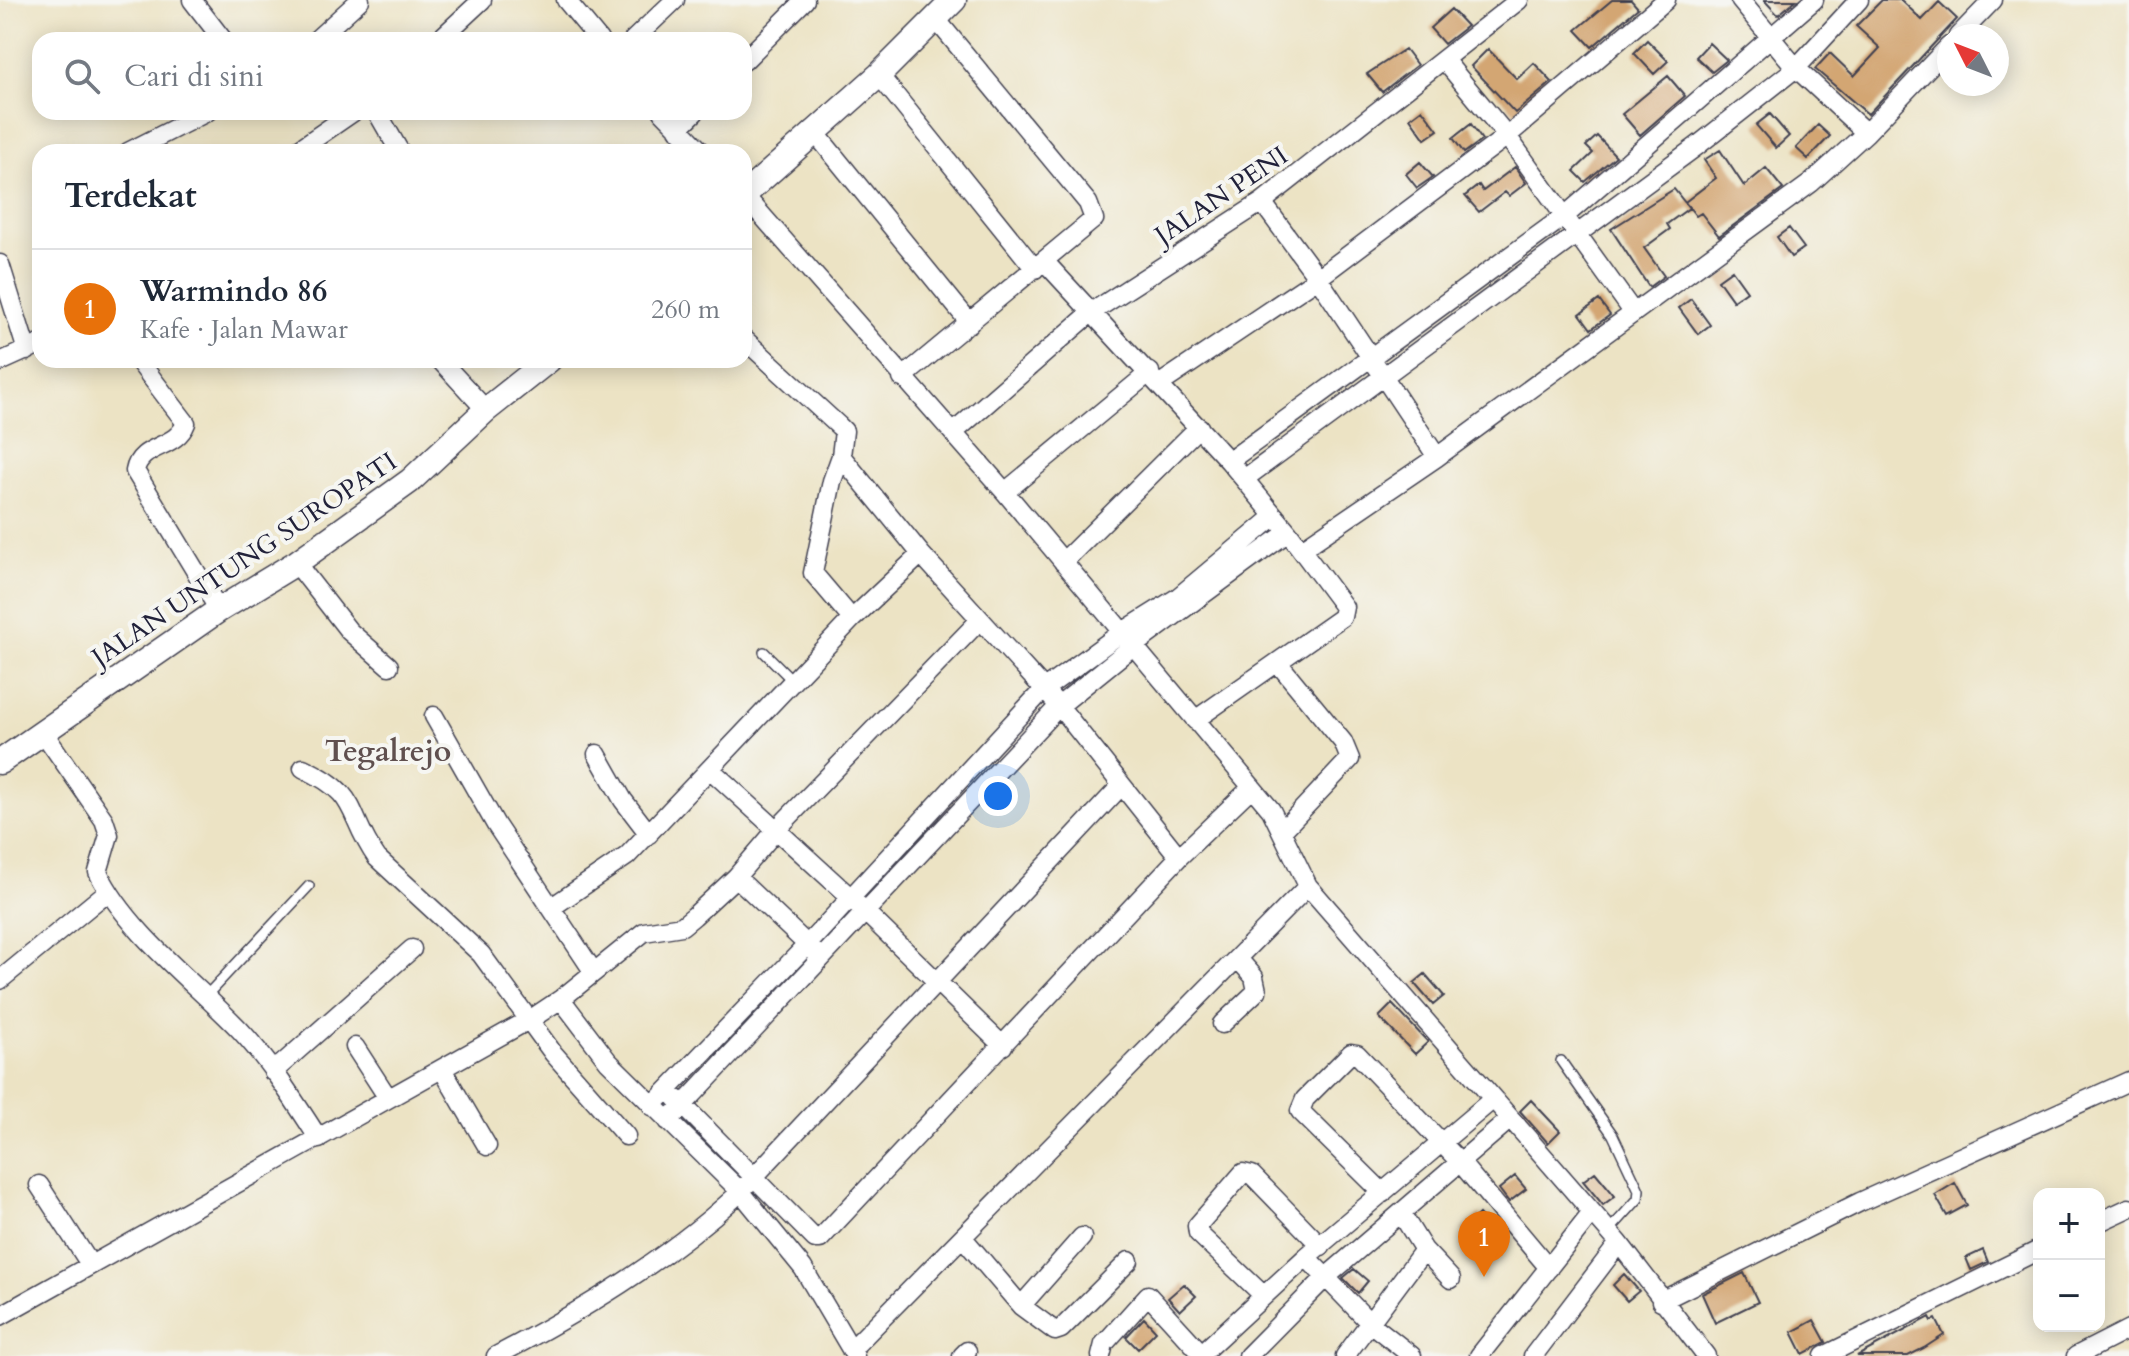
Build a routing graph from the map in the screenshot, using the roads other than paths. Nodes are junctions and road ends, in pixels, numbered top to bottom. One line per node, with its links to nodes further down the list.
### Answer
1 (192, 0): 16 (street)
2 (482, 0): 18 (street)
3 (566, 0): 19 (street)
4 (675, 0): 20 (street)
5 (805, 0): 22 (street)
6 (954, 0): 14 (street)
7 (1519, 0): 24 (street, JALAN PENI)
8 (1666, 0): 35 (street)
9 (1740, 0): 21 (street)
10 (1814, 0): 21 (street)
11 (1859, 0): 25 (street)
12 (1993, 0): 15 (street)
13 (357, 1): 17 (street)
14 (935, 18): 26 (street); 46 (street)
15 (1970, 24)
16 (217, 32)
17 (324, 32)
18 (448, 32)
19 (592, 32)
20 (641, 32)
21 (1773, 36): 25 (street); 43 (street)
22 (752, 53)
23 (1937, 59): 34 (street)
24 (1445, 61): 35 (street); 41 (street, JALAN PENI)
25 (1796, 68): 34 (street); 44 (street)
26 (879, 75): 33 (street); 46 (street)
27 (191, 120): 36 (street)
28 (341, 120): 37 (street)
29 (382, 120): 38 (street)
30 (670, 120): 32 (street)
31 (687, 120): 32 (street)
32 (678, 129): 39 (street)
33 (813, 130): 40 (street); 50 (street)
34 (1866, 133): 49 (street)
35 (1507, 136): 43 (street); 47 (street)
36 (144, 144)
37 (307, 144)
38 (395, 144)
39 (694, 144)
40 (752, 187)
41 (1262, 202): 47 (street); 48 (street, JALAN PENI)
42 (752, 204): 59 (street)
43 (1566, 215): 44 (street); 53 (street)
44 (1579, 232): 49 (street); 58 (street)
45 (0, 264): 52 (street)
46 (1040, 265): 48 (street); 50 (street)
47 (1318, 278): 53 (street); 60 (street)
48 (1092, 312): 60 (street); 63 (street, JALAN PENI)
49 (1633, 312): 65 (street)
50 (970, 323): 59 (street)
51 (752, 346): 64 (street)
52 (29, 350): 54 (street)
53 (1372, 359): 58 (street); 66 (street)
54 (0, 362)
55 (144, 368): 76 (street)
56 (447, 368): 61 (street)
57 (539, 368): 61 (street, JALAN UNTUNG SUROPATI)
58 (1384, 377): 65 (street); 67 (street)
59 (902, 378): 63 (street)
60 (1155, 378): 62 (street); 68 (street)
61 (486, 410): 74 (street, JALAN UNTUNG SUROPATI)
62 (1199, 427): 66 (street); 73 (street)
63 (953, 433): 68 (street)
64 (841, 456): 72 (street); 77 (street)
65 (1437, 457): 71 (street)
66 (1229, 461): 67 (street)
67 (1244, 479): 69 (street)
68 (1005, 492): 73 (street)
69 (1275, 516): 70 (street); 75 (street)
70 (1288, 532): 71 (street); 75 (street)
71 (1302, 549): 81 (street)
72 (921, 554): 77 (street); 78 (street)
73 (1063, 562): 79 (street)
74 (296, 563): 76 (street, JALAN UNTUNG SUROPATI); 82 (street)
75 (1182, 603): 79 (street)
76 (219, 610): 88 (street, JALAN UNTUNG SUROPATI)
77 (852, 619): 83 (street)
78 (980, 620): 84 (street); 95 (street)
79 (1127, 639): 84 (street); 85 (street); 87 (street)
80 (764, 652): 83 (lane)
81 (1279, 664): 87 (street); 96 (street)
82 (389, 666)
83 (794, 681): 92 (street)
84 (1043, 690): 85 (street); 103 (street)
85 (1059, 706): 93 (street); 105 (street)
86 (434, 716): 104 (street)
87 (1195, 720): 94 (street)
88 (43, 732): 90 (street, JALAN UNTUNG SUROPATI); 102 (street)
89 (597, 754): 97 (street)
90 (0, 762)
91 (303, 768): 115 (street)
92 (711, 770): 95 (street); 97 (street)
93 (1120, 787): 98 (street); 112 (street)
94 (1252, 787): 96 (street); 98 (street)
95 (777, 829): 99 (street); 103 (street)
96 (1282, 831): 101 (street)
97 (649, 834): 104 (street)
98 (1179, 857): 117 (street)
99 (736, 877): 106 (street); 110 (street)
100 (309, 886): 113 (lane)
101 (1308, 886): 109 (street); 125 (street)
102 (107, 892): 111 (street); 113 (street)
103 (851, 898): 105 (street); 106 (street)
104 (552, 907): 110 (street)
105 (865, 913): 108 (street); 112 (street)
106 (807, 945): 108 (street); 123 (street)
107 (412, 949): 121 (street)
108 (823, 959): 126 (street)
109 (1239, 960): 116 (street); 145 (street)
110 (593, 971): 114 (street)
111 (0, 980)
112 (934, 983): 117 (street); 135 (street)
113 (206, 996): 121 (street)
114 (557, 1002): 115 (street); 127 (street)
115 (531, 1018): 120 (street); 130 (street)
116 (1222, 1024)
117 (1003, 1046): 135 (street)
118 (355, 1047): 124 (street)
119 (1561, 1061): 144 (lane)
120 (442, 1069): 124 (street); 133 (street)
121 (273, 1072): 131 (street)
122 (2129, 1081): 154 (street)
123 (668, 1090): 126 (street); 127 (street)
124 (388, 1098): 131 (street)
125 (1492, 1100): 128 (street); 132 (street)
126 (684, 1104): 129 (street); 135 (street)
127 (652, 1106): 129 (street)
128 (1509, 1120): 134 (street); 141 (street)
129 (668, 1121): 138 (street)
130 (626, 1136)
131 (319, 1139): 150 (street)
132 (1442, 1143): 134 (street); 137 (street); 137 (street)
133 (487, 1146)
134 (1459, 1162): 140 (street); 151 (street)
135 (754, 1177): 138 (street)
136 (39, 1185): 150 (street)
137 (1383, 1193): 149 (street)
138 (738, 1194): 159 (street); 161 (street)
139 (2129, 1208): 142 (street)
140 (1401, 1213): 146 (street); 149 (street)
141 (1591, 1214): 144 (street); 151 (street)
142 (2105, 1219)
143 (1082, 1237): 155 (street)
144 (1614, 1238): 154 (street); 167 (street)
145 (964, 1239): 155 (street); 159 (street)
146 (1424, 1250): 152 (street); 157 (street)
147 (2033, 1253): 169 (street)
148 (1129, 1261): 155 (street)
149 (1316, 1263): 153 (street); 153 (street); 157 (street); 163 (street)
150 (90, 1264): 156 (street)
151 (1549, 1268): 166 (street)
152 (1451, 1279)
153 (1263, 1295): 160 (street)
154 (1661, 1301): 168 (street)
155 (1021, 1306)
156 (0, 1316)
157 (1370, 1323): 164 (street); 165 (street)
158 (2129, 1329): 170 (street)
159 (853, 1353)
160 (1200, 1355): 162 (street)
161 (496, 1356)
162 (1101, 1356)
163 (1248, 1356)
164 (1345, 1356)
165 (1412, 1356)
166 (1479, 1356)
167 (1533, 1356)
168 (1706, 1356)
169 (1824, 1356)
170 (2076, 1356)

